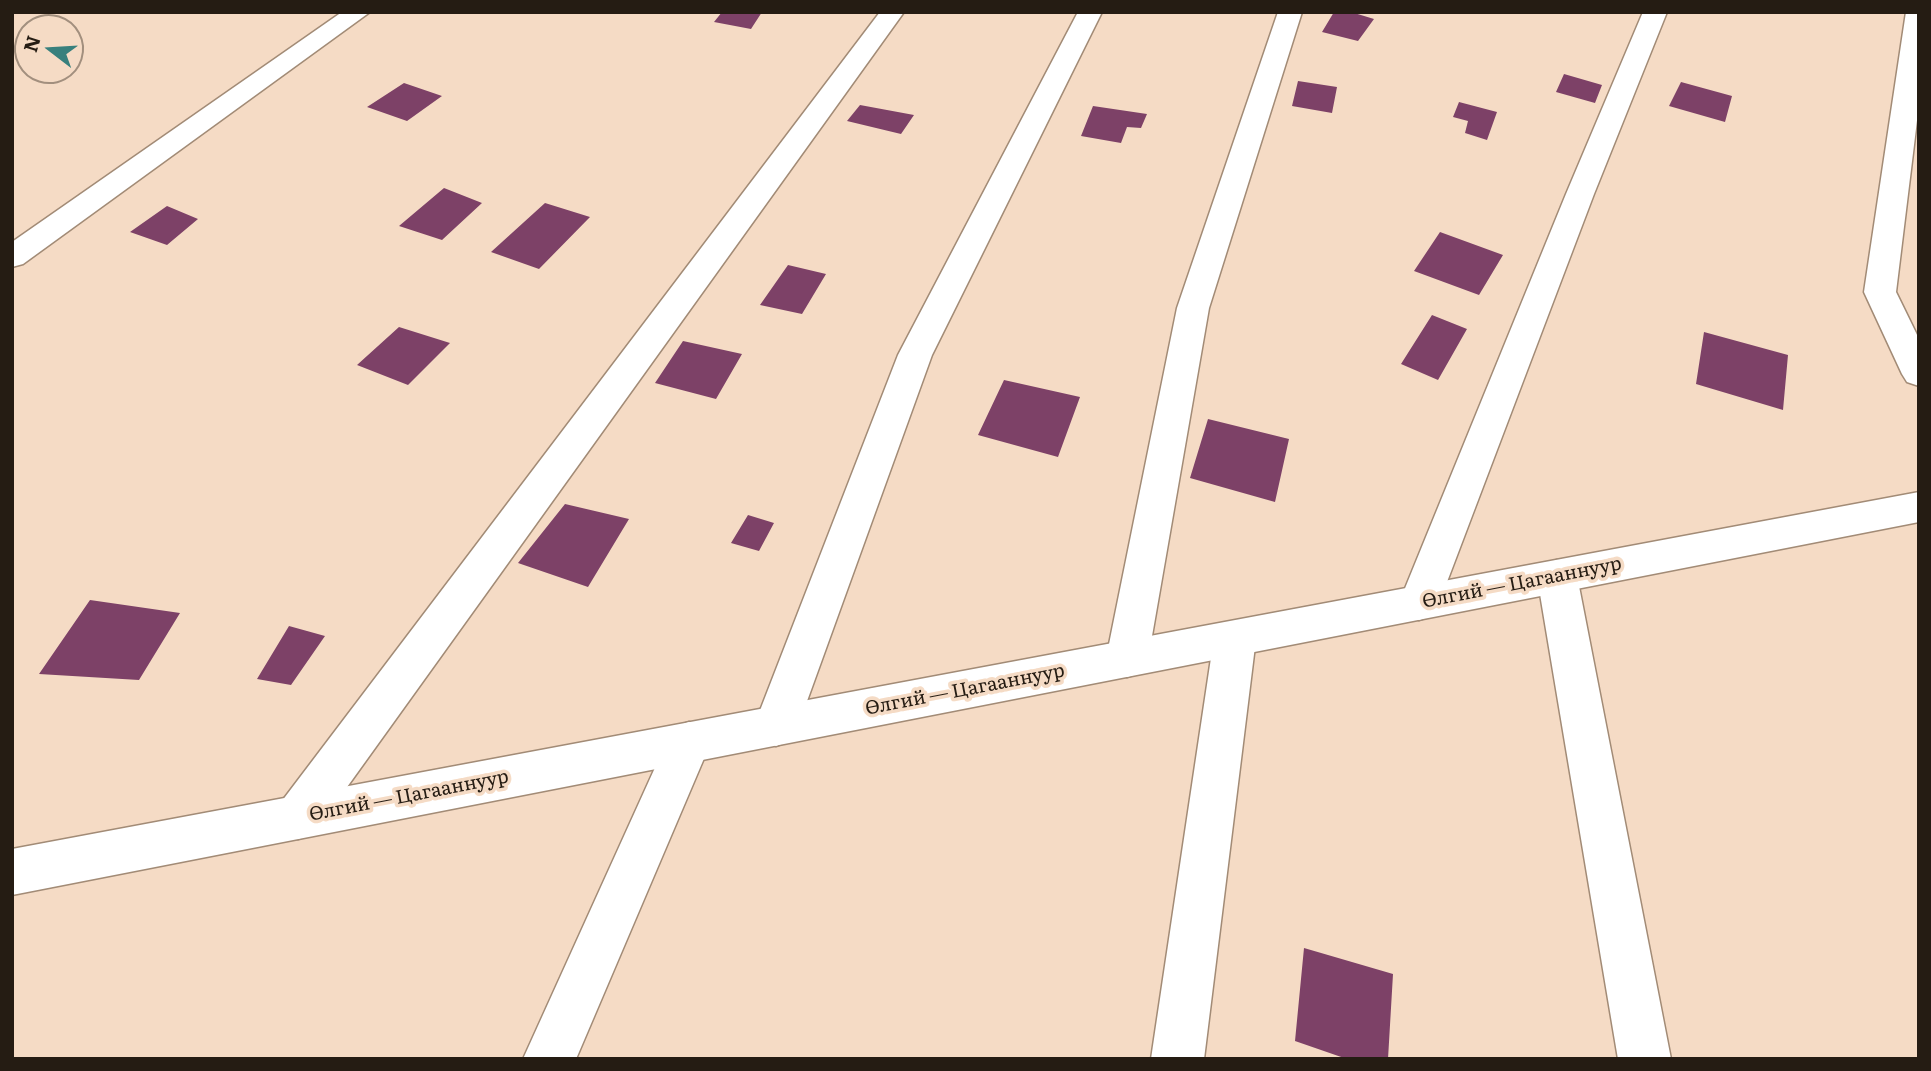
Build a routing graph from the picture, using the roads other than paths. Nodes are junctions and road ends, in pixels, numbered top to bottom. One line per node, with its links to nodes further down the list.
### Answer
1 (358, 12): 7 (main road)
2 (892, 12): 16 (main road)
3 (1090, 12): 14 (main road)
4 (1290, 12): 13 (main road)
5 (1655, 12): 11 (main road)
6 (1918, 12): 8 (main road)
7 (12, 257)
8 (1919, 374)
9 (1919, 507): 10 (main road, Өлгий — Цагааннуур)
10 (1557, 576): 11 (main road, Өлгий — Цагааннуур); 20 (main road)
11 (1419, 603): 12 (main road, Өлгий — Цагааннуур)
12 (1235, 638): 13 (main road, Өлгий — Цагааннуур); 19 (main road)
13 (1127, 659): 14 (main road, Өлгий — Цагааннуур)
14 (776, 726): 15 (main road, Өлгий — Цагааннуур)
15 (689, 742): 16 (main road, Өлгий — Цагааннуур); 18 (main road)
16 (299, 817): 17 (main road, Өлгий — Цагааннуур)
17 (12, 872)
18 (549, 1059)
19 (1177, 1059)
20 (1645, 1059)

